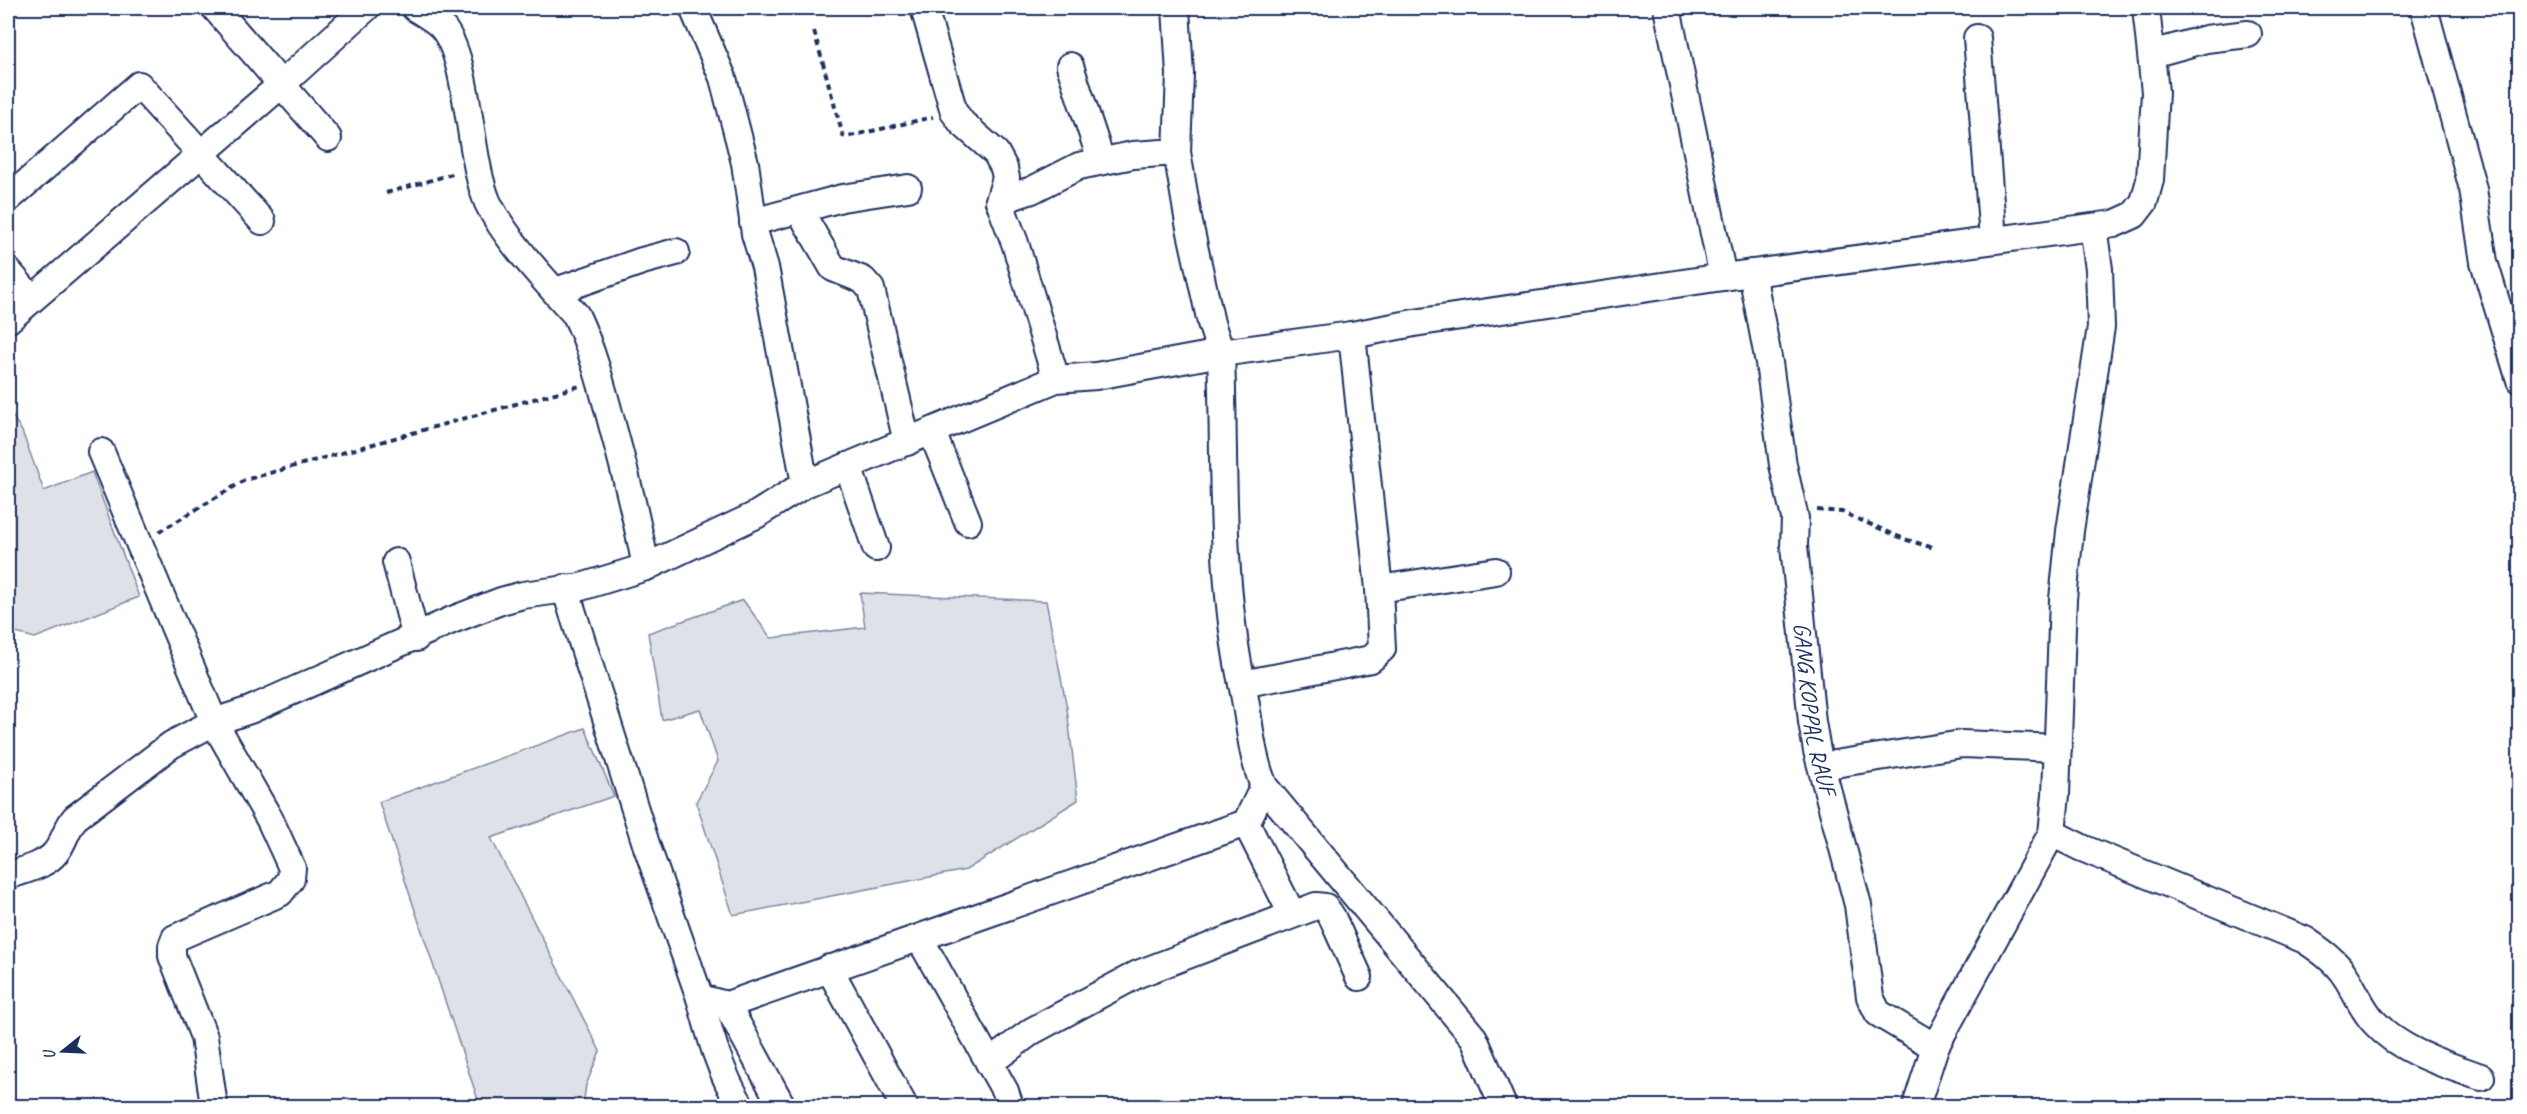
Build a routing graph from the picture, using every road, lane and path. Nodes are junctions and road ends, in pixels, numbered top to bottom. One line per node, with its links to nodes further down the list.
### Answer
1 (215, 8): 15 (street)
2 (366, 8): 15 (street)
3 (415, 8): 21 (street)
4 (693, 8): 28 (street)
5 (924, 8): 16 (street)
6 (1176, 8): 18 (street)
7 (1667, 8): 34 (street)
8 (2146, 8): 13 (street)
9 (2424, 8): 41 (street)
10 (814, 31): 16 (path)
11 (2248, 34): 13 (street)
12 (1977, 38): 30 (street)
13 (2152, 54): 29 (street)
14 (1070, 66): 20 (street)
15 (282, 84): 17 (street); 19 (street)
16 (954, 112): 25 (street)
17 (328, 138)
18 (1176, 152): 20 (street); 39 (street)
19 (201, 154): 24 (street); 27 (street); 36 (street)
20 (1101, 160): 25 (street)
21 (477, 166): 23 (path); 35 (street)
22 (908, 188): 26 (street)
23 (386, 193)
24 (8, 199)
25 (999, 201): 40 (street)
26 (800, 211): 28 (street); 44 (street)
27 (262, 221)
28 (753, 222): 47 (street)
29 (2094, 227): 30 (street); 61 (street)
30 (1993, 239): 33 (street)
31 (676, 252): 35 (street)
32 (8, 271): 36 (street)
33 (1752, 273): 34 (street); 48 (street, GANG KOPPAL RAUF)
34 (1723, 277): 38 (street)
35 (556, 291): 42 (street)
36 (32, 299): 37 (street)
37 (8, 320)
38 (1352, 335): 39 (street); 57 (street)
39 (1221, 352): 40 (street); 59 (street)
40 (1056, 379): 43 (street)
41 (2520, 380)
42 (600, 381): 50 (path); 54 (street)
43 (932, 432): 44 (street); 49 (street)
44 (907, 442): 46 (street)
45 (101, 452): 50 (street)
46 (848, 466): 47 (street); 51 (street)
47 (805, 484): 54 (street)
48 (1795, 518): 52 (path); 62 (street, GANG KOPPAL RAUF)
49 (968, 522)
50 (140, 543): 60 (street)
51 (876, 548)
52 (1934, 548)
53 (396, 562): 58 (street)
54 (646, 567): 56 (street)
55 (1496, 571): 57 (street)
56 (566, 588): 58 (street); 71 (street)
57 (1379, 589): 59 (street)
58 (416, 638): 60 (street)
59 (1242, 684): 63 (street)
60 (214, 722): 66 (street); 76 (street)
61 (2058, 748): 62 (street); 65 (street)
62 (1822, 766): 73 (street, GANG KOPPAL RAUF)
63 (1264, 786): 64 (street); 81 (street)
64 (1246, 823): 67 (street); 68 (street)
65 (2052, 833): 73 (street); 75 (street)
66 (8, 876)
67 (1292, 914): 70 (street); 74 (street)
68 (920, 939): 69 (street); 74 (street)
69 (829, 968): 72 (street); 79 (street)
70 (1359, 977)
71 (700, 998): 72 (street); 77 (street)
72 (727, 1005): 78 (street)
73 (1935, 1047): 82 (street)
74 (989, 1063): 80 (street)
75 (2481, 1077)
76 (214, 1107)
77 (741, 1107)
78 (782, 1107)
79 (904, 1107)
80 (1010, 1107)
81 (1503, 1107)
82 (1916, 1107)

